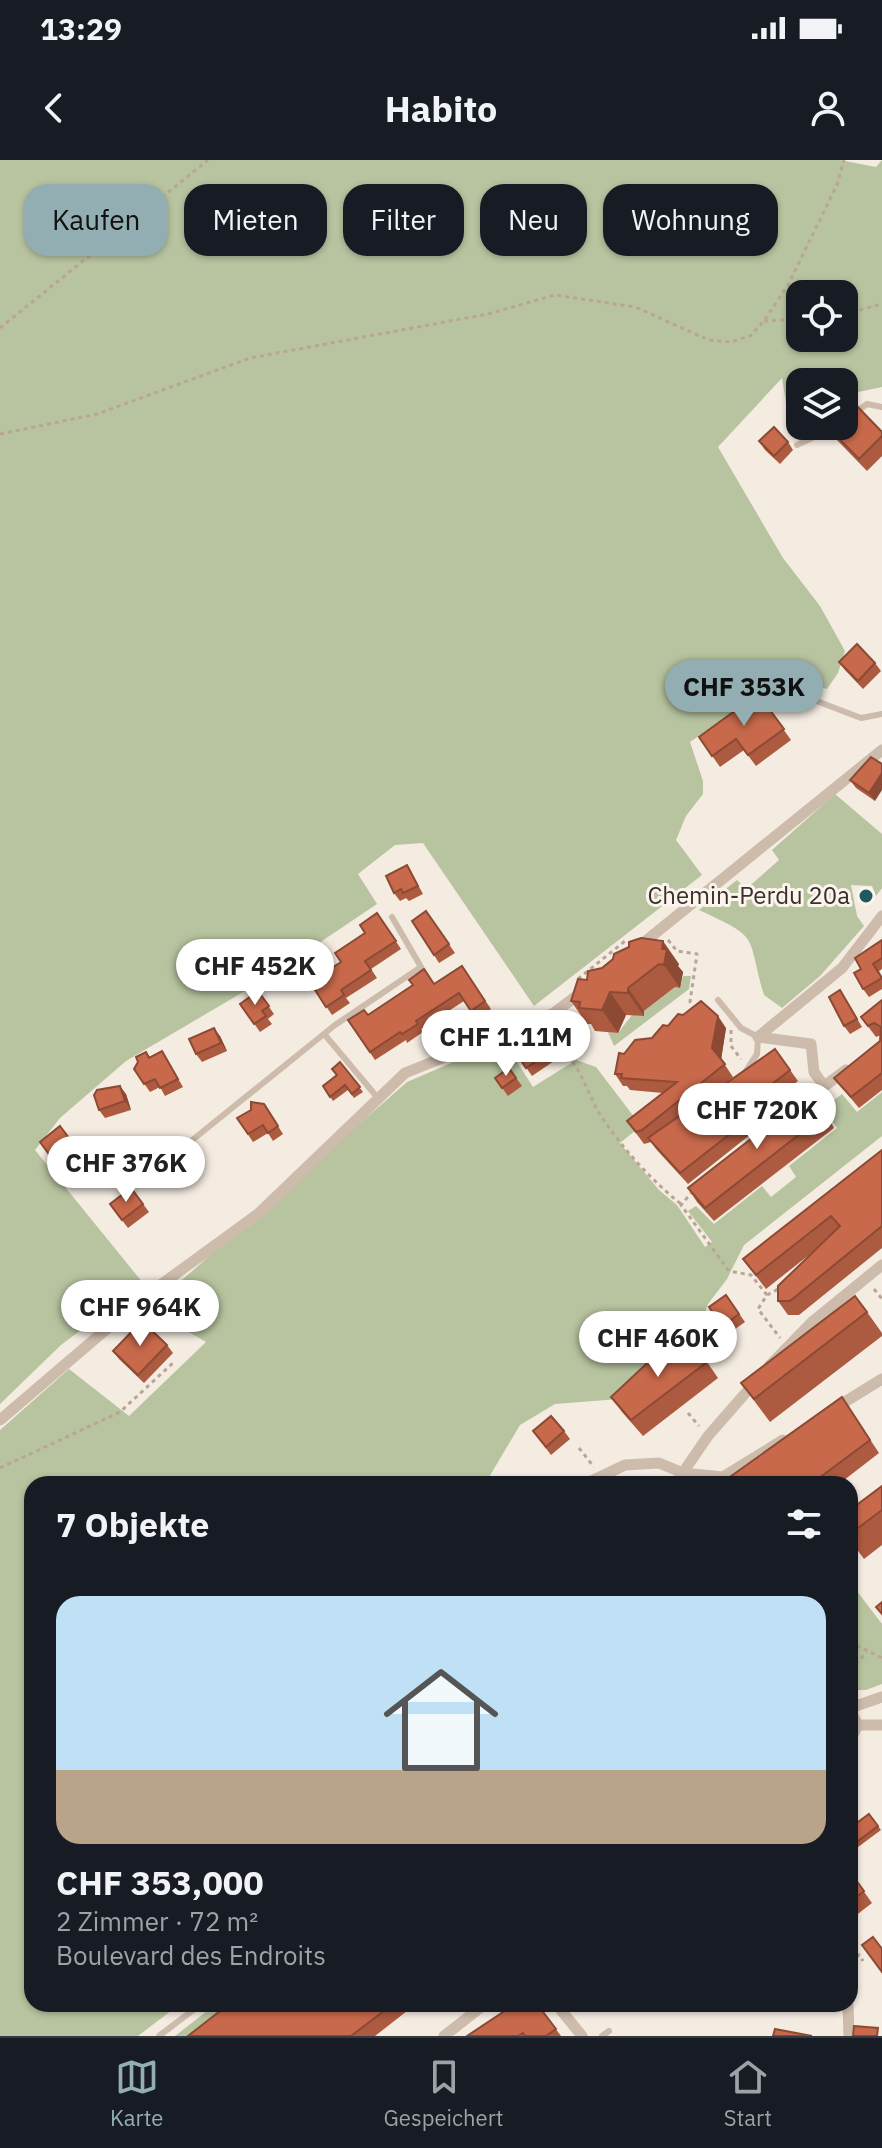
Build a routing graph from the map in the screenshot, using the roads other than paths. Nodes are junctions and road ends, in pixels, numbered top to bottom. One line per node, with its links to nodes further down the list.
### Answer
1 (882, 407): 2 (lane)
2 (858, 411)
3 (808, 440): 4 (lane)
4 (797, 445)
5 (814, 700): 6 (lane)
6 (882, 714)
7 (882, 750): 10 (street)
8 (882, 916): 15 (street)
9 (392, 917): 14 (lane)
10 (624, 959)
11 (589, 986): 13 (street)
12 (718, 1000): 15 (lane)
13 (541, 1019): 16 (lane); 20 (street)
14 (325, 1035): 20 (lane); 22 (lane)
15 (758, 1037): 18 (lane); 19 (street)
16 (562, 1051)
17 (856, 1062): 19 (street)
18 (740, 1077)
19 (824, 1086): 21 (street)
20 (377, 1097): 26 (street)
21 (788, 1114)
22 (124, 1188)
23 (882, 1265): 28 (street)
24 (882, 1379): 25 (street)
25 (829, 1412)
26 (0, 1420)
27 (789, 1436): 32 (street)
28 (683, 1473): 29 (street); 30 (street); 31 (street)
29 (602, 1476)
30 (681, 1476)
31 (713, 1476)
32 (725, 1476)
33 (882, 1697): 34 (street)
34 (858, 1706)
35 (858, 1725): 36 (street)
36 (882, 1725)
37 (190, 2012): 42 (lane)
38 (475, 2012): 43 (street)
39 (562, 2012): 44 (street)
40 (848, 2012): 46 (street)
41 (609, 2031): 45 (lane)
42 (159, 2036)
43 (444, 2036)
44 (582, 2036)
45 (602, 2036)
46 (849, 2036)

